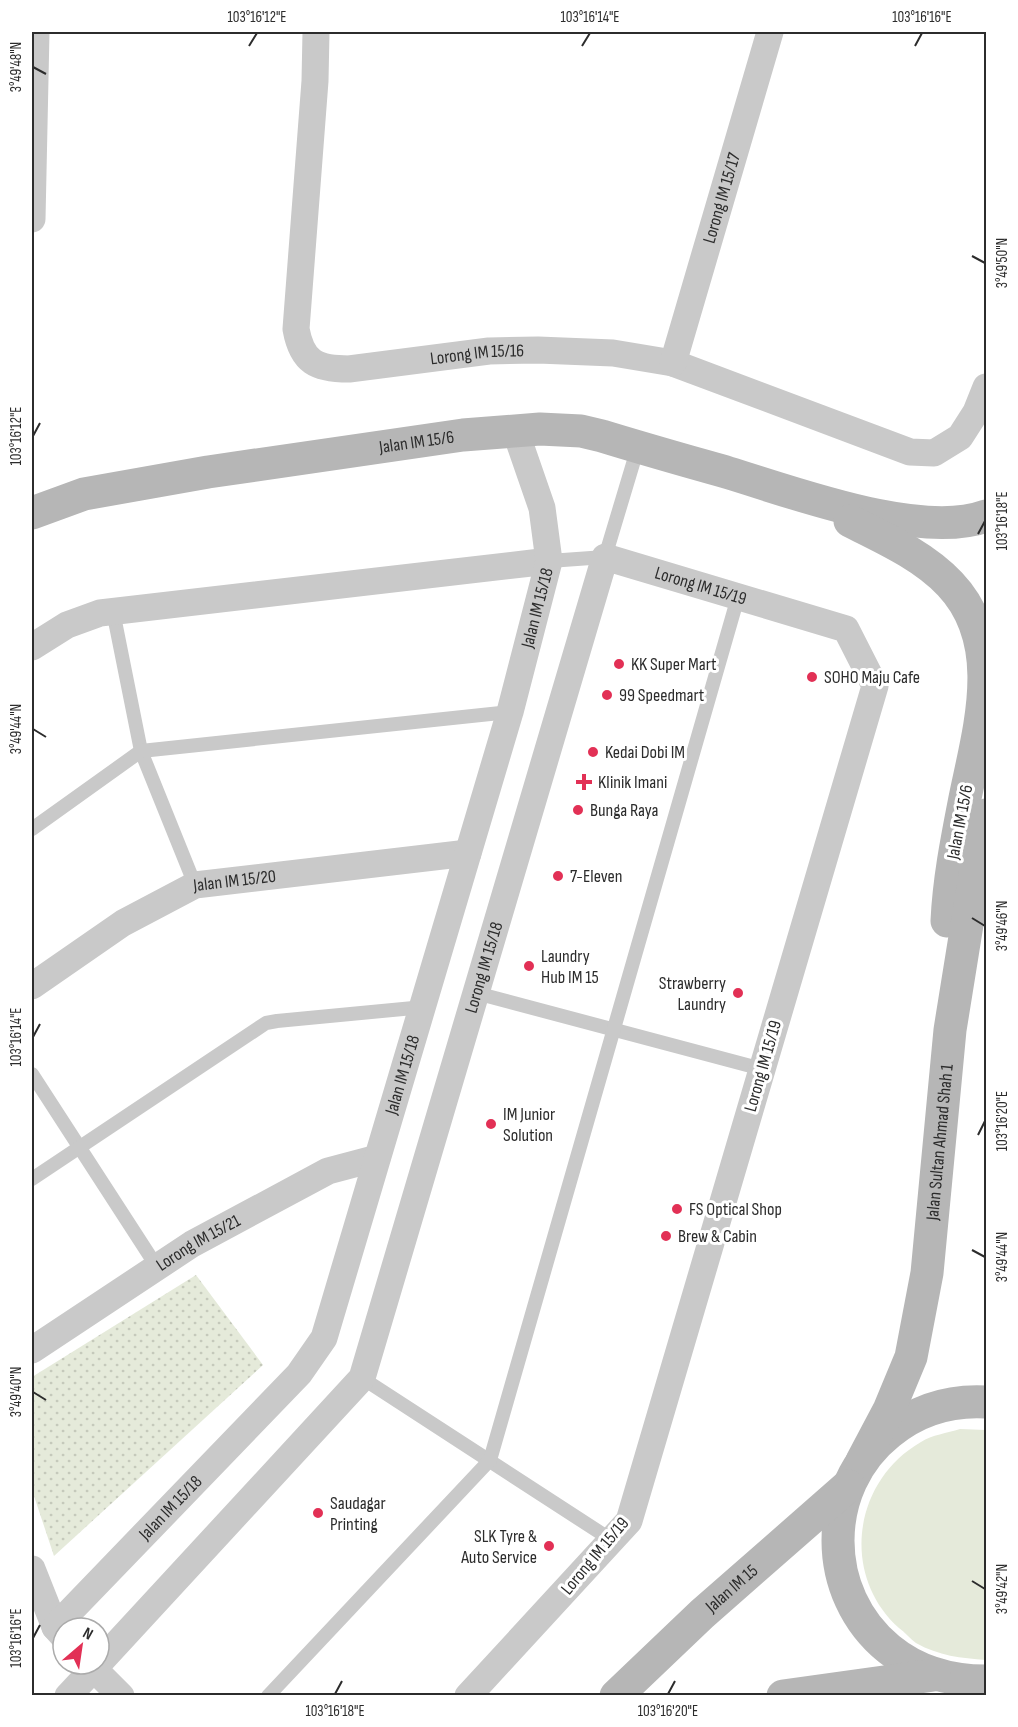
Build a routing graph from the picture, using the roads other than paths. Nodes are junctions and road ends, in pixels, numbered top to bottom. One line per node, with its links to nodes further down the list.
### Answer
1 (36, 32): 4 (street)
2 (316, 32): 5 (street, Lorong IM 15/16)
3 (770, 32): 5 (street, Lorong IM 15/17)
4 (32, 219)
5 (674, 363): 6 (street, Lorong IM 15/16)
6 (987, 387)
7 (515, 430): 8 (street, Jalan IM 15/6); 10 (street, Jalan IM 15/6); 13 (street, Jalan IM 15/18)
8 (638, 447): 9 (street, Jalan IM 15/6); 12 (lane)
9 (799, 495): 11 (street, Jalan IM 15/6); 27 (street, Jalan IM 15/6)
10 (32, 513)
11 (987, 516)
12 (605, 557): 13 (lane); 14 (street, Lorong IM 15/19); 24 (street, Lorong IM 15/18)
13 (549, 561): 15 (street); 17 (street, Jalan IM 15/18)
14 (738, 597): 26 (lane); 28 (street, Lorong IM 15/19)
15 (113, 611): 16 (street); 18 (lane)
16 (32, 646)
17 (510, 712): 18 (lane); 21 (street, Jalan IM 15/18)
18 (141, 752): 20 (lane); 22 (lane)
19 (987, 815): 27 (street, Jalan Sultan Ahmad Shah 1)
20 (32, 829)
21 (468, 853): 22 (street, Jalan IM 15/20); 25 (street, Jalan IM 15/18)
22 (195, 885): 23 (street, Jalan IM 15/20)
23 (32, 986)
24 (476, 993): 26 (lane); 35 (street, Lorong IM 15/18)
25 (424, 1007): 30 (lane); 31 (street, Jalan IM 15/18)
26 (614, 1029): 28 (lane); 37 (lane)
27 (950, 1030): 38 (street, Jalan Sultan Ahmad Shah 1)
28 (762, 1069): 39 (street, Lorong IM 15/19)
29 (32, 1074): 30 (lane)
30 (78, 1148): 32 (lane); 33 (lane)
31 (377, 1158): 33 (street, Lorong IM 15/21); 42 (street, Jalan IM 15/18)
32 (32, 1179)
33 (157, 1267): 34 (street, Lorong IM 15/21)
34 (32, 1350)
35 (362, 1378): 37 (lane); 43 (street)
36 (987, 1402): 38 (street)
37 (490, 1460): 39 (lane); 49 (lane)
38 (855, 1474): 46 (street); 51 (street, Jalan IM 15)
39 (613, 1541): 50 (street, Lorong IM 15/19)
40 (32, 1569): 41 (street)
41 (52, 1616)
42 (74, 1616)
43 (111, 1648)
44 (85, 1676): 47 (street)
45 (105, 1676): 48 (street)
46 (962, 1683): 52 (street)
47 (68, 1695)
48 (121, 1695)
49 (268, 1695)
50 (468, 1695)
51 (616, 1695)
52 (783, 1695)

